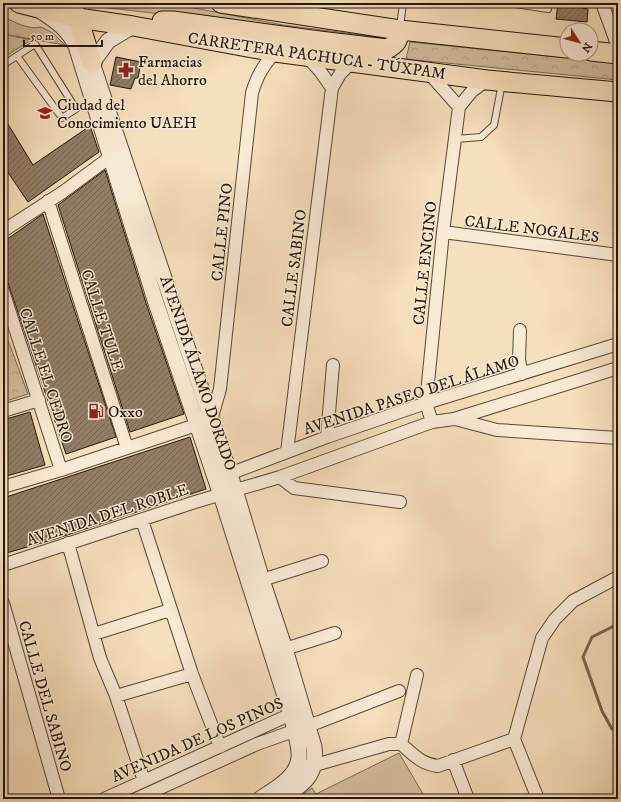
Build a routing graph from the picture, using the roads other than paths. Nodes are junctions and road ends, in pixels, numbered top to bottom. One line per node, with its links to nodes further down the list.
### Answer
1 (66, 3): 9 (main road)
2 (220, 3): 7 (main road)
3 (404, 3): 11 (lane)
4 (508, 3): 5 (lane)
5 (549, 3)
6 (602, 3): 13 (street)
7 (266, 6): 11 (main road)
8 (22, 8): 9 (main road, CARRETERA PACHUCA - TÚXPAM); 28 (street, AVENIDA ÁLAMO DORADO)
9 (78, 18): 10 (main road, CARRETERA PACHUCA - TÚXPAM); 19 (main road)
10 (133, 26): 11 (main road); 14 (main road, CARRETERA PACHUCA - TÚXPAM); 19 (street)
11 (400, 30): 12 (main road)
12 (559, 47)
13 (618, 47)
14 (275, 52): 18 (main road, CARRETERA PACHUCA - TÚXPAM); 44 (street, CALLE PINO)
15 (599, 52): 16 (main road)
16 (618, 54)
17 (17, 56): 17 (lane); 21 (lane)
18 (306, 56): 20 (main road, CARRETERA PACHUCA - TÚXPAM); 24 (street)
19 (92, 63): 28 (street, AVENIDA ÁLAMO DORADO)
20 (351, 63): 22 (main road, CARRETERA PACHUCA - TÚXPAM); 24 (street, CALLE SABINO)
21 (3, 65)
22 (429, 73): 23 (main road, CARRETERA PACHUCA - TÚXPAM); 26 (street)
23 (495, 80): 25 (main road, CARRETERA PACHUCA - TÚXPAM); 26 (street); 27 (lane)
24 (332, 88): 49 (street, CALLE SABINO)
25 (618, 92)
26 (459, 107): 27 (street, CALLE ENCINO)
27 (455, 139): 31 (street, CALLE ENCINO)
28 (115, 154): 29 (street); 44 (street, AVENIDA ÁLAMO DORADO)
29 (48, 201): 30 (street); 48 (street, CALLE TULE)
30 (3, 231)
31 (443, 232): 32 (street, CALLE NOGALES); 41 (street, CALLE ENCINO)
32 (618, 255)
33 (3, 291): 34 (street, CALLE EL CEDRO)
34 (6, 317): 40 (street, CALLE EL CEDRO)
35 (520, 330): 39 (street)
36 (618, 344): 39 (street, AVENIDA PASEO DEL ÁLAMO)
37 (333, 365): 46 (street)
38 (618, 368): 43 (street, AVENIDA PASEO DEL ÁLAMO)
39 (522, 374): 41 (street, AVENIDA PASEO DEL ÁLAMO)
40 (39, 400): 42 (street); 50 (street, CALLE EL CEDRO)
41 (426, 403): 45 (street, CALLE ENCINO); 46 (street, AVENIDA PASEO DEL ÁLAMO)
42 (3, 411)
43 (454, 419): 45 (street, AVENIDA PASEO DEL ÁLAMO); 47 (street)
44 (205, 422): 48 (street); 51 (street, AVENIDA ÁLAMO DORADO)
45 (432, 422): 52 (street, AVENIDA PASEO DEL ÁLAMO)
46 (327, 437): 49 (street, AVENIDA PASEO DEL ÁLAMO)
47 (618, 438)
48 (127, 448): 50 (street)
49 (287, 452): 51 (street, AVENIDA PASEO DEL ÁLAMO)
50 (61, 470): 53 (street)
51 (222, 476): 54 (street, AVENIDA ÁLAMO DORADO); 55 (street, AVENIDA ÁLAMO DORADO)
52 (280, 476): 54 (street, AVENIDA PASEO DEL ÁLAMO); 56 (street)
53 (3, 487)
54 (236, 490): 55 (street, AVENIDA PASEO DEL ÁLAMO); 62 (street, AVENIDA ÁLAMO DORADO)
55 (221, 494): 57 (street, AVENIDA DEL ROBLE); 72 (street, AVENIDA ÁLAMO DORADO)
56 (400, 502)
57 (142, 520): 58 (street, AVENIDA DEL ROBLE); 64 (street)
58 (68, 543): 60 (street, AVENIDA DEL ROBLE); 66 (street)
59 (322, 561): 62 (street)
60 (3, 565)
61 (618, 577): 74 (street)
62 (262, 580): 67 (street, AVENIDA ÁLAMO DORADO)
63 (3, 603): 83 (street, CALLE DEL SABINO)
64 (170, 610): 66 (street); 68 (street)
65 (335, 633): 67 (street)
66 (94, 634): 71 (street)
67 (286, 649): 72 (street, AVENIDA ÁLAMO DORADO)
68 (192, 674): 71 (street); 76 (street)
69 (417, 675): 75 (street)
70 (398, 691): 73 (street, AVENIDA DE LOS PINOS)
71 (116, 696): 82 (street)
72 (297, 712): 73 (street, AVENIDA ÁLAMO DORADO); 76 (street, AVENIDA DE LOS PINOS)
73 (302, 728): 79 (street, AVENIDA ÁLAMO DORADO); 80 (street, AVENIDA ÁLAMO DORADO); 81 (street, AVENIDA DE LOS PINOS)
74 (514, 739): 77 (street); 89 (street)
75 (402, 744): 77 (street); 79 (street)
76 (220, 747): 78 (street, AVENIDA DE LOS PINOS)
77 (453, 760): 88 (street)
78 (183, 764): 81 (street); 82 (street, AVENIDA DE LOS PINOS)
79 (315, 765): 80 (street); 87 (street)
80 (297, 767): 86 (street)
81 (184, 777): 85 (street, AVENIDA DE LOS PINOS)
82 (144, 781): 84 (street, AVENIDA DE LOS PINOS)
83 (59, 799)
84 (104, 799)
85 (136, 799)
86 (260, 799)
87 (282, 799)
88 (468, 799)
89 (538, 799)

